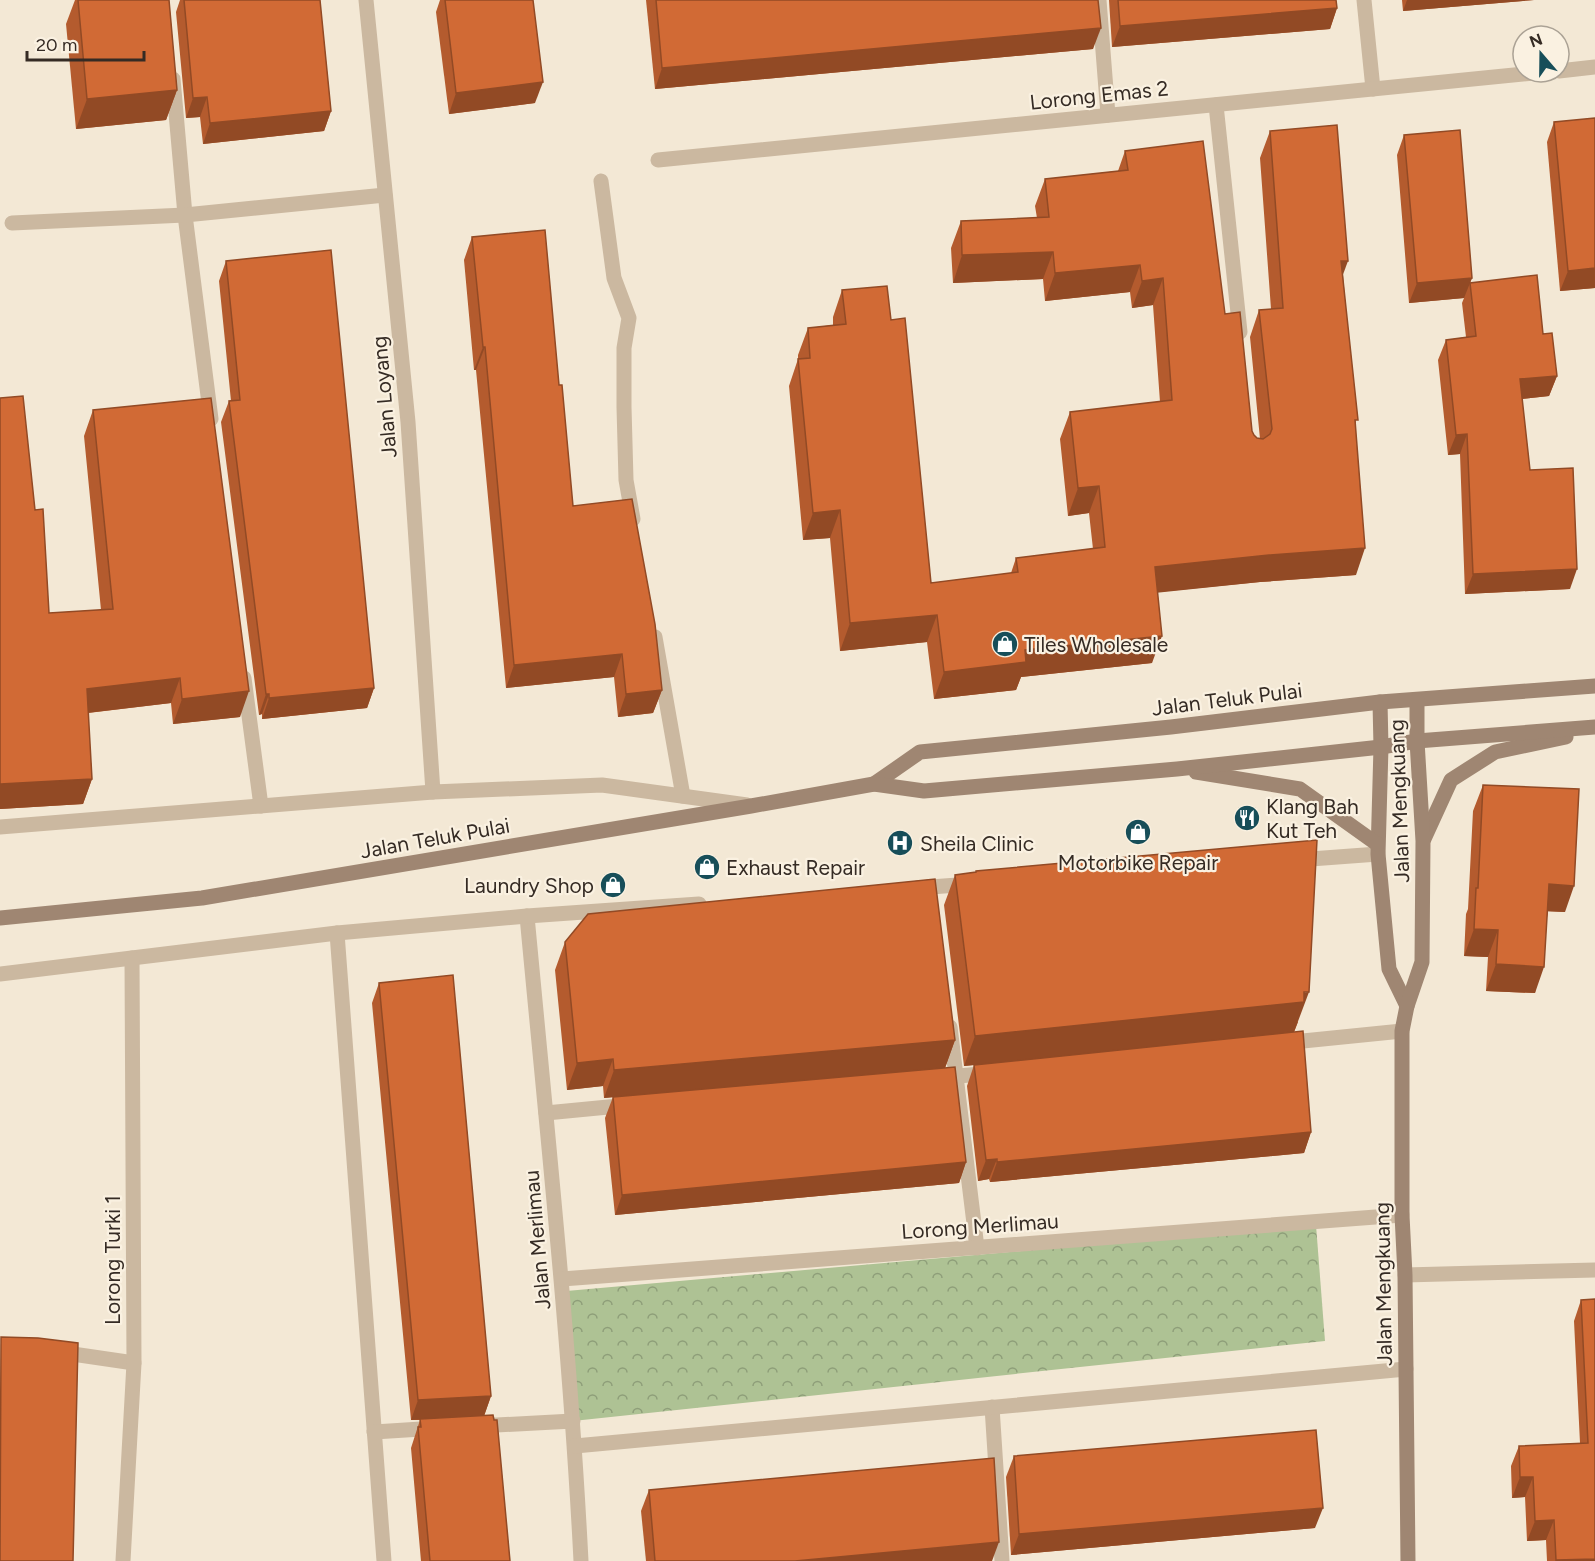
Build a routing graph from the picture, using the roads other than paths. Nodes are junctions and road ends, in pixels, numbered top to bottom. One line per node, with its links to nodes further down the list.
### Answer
1 (366, 0): 13 (street, Jalan Loyang)
2 (1099, 0): 10 (street)
3 (1364, 0): 8 (street)
4 (171, 60): 14 (street)
5 (1595, 67): 6 (street)
6 (1571, 69)
7 (1511, 75): 8 (street, Lorong Emas 2)
8 (1373, 89): 9 (street, Lorong Emas 2)
9 (1216, 105): 10 (street, Lorong Emas 2); 16 (street)
10 (1108, 115): 11 (street, Lorong Emas 2)
11 (658, 160)
12 (601, 182): 18 (street)
13 (385, 195): 14 (street); 29 (street, Jalan Loyang)
14 (185, 215): 15 (street); 17 (street)
15 (12, 223)
16 (1242, 351)
17 (214, 439)
18 (637, 538)
19 (652, 620): 30 (street)
20 (242, 664): 31 (street)
21 (1595, 686): 22 (main road, Jalan Teluk Pulai)
22 (1418, 700): 23 (main road, Jalan Teluk Pulai); 25 (main road, Jalan Mengkuang)
23 (1380, 702): 26 (main road, Jalan Mengkuang); 28 (main road, Jalan Teluk Pulai)
24 (1595, 729): 25 (main road, Jalan Teluk Pulai); 34 (main road)
25 (1417, 741): 26 (main road, Jalan Teluk Pulai); 34 (main road, Jalan Mengkuang)
26 (1381, 747): 27 (main road, Jalan Teluk Pulai); 35 (main road, Jalan Mengkuang)
27 (1177, 769): 28 (main road, Jalan Teluk Pulai); 35 (main road)
28 (874, 784): 32 (main road, Jalan Teluk Pulai)
29 (433, 792): 30 (street); 31 (street)
30 (683, 796): 32 (street)
31 (261, 806): 33 (street)
32 (751, 806): 41 (main road, Jalan Teluk Pulai)
33 (0, 827)
34 (1423, 841): 45 (main road, Jalan Mengkuang)
35 (1378, 849): 36 (street); 45 (main road, Jalan Mengkuang)
36 (1284, 861)
37 (991, 882): 38 (street)
38 (908, 888)
39 (717, 902): 40 (street)
40 (527, 916): 42 (street); 53 (street, Jalan Merlimau)
41 (0, 918)
42 (336, 933): 43 (street); 64 (street)
43 (132, 958): 44 (street); 60 (street, Lorong Turki 1)
44 (0, 974)
45 (1407, 1006): 47 (main road, Jalan Mengkuang)
46 (949, 1017): 50 (street)
47 (1402, 1031): 48 (street); 54 (main road, Jalan Mengkuang)
48 (1273, 1044)
49 (1003, 1072): 50 (street)
50 (956, 1077): 51 (street); 55 (street)
51 (921, 1080)
52 (639, 1104): 53 (street)
53 (546, 1113): 58 (street, Jalan Merlimau)
54 (1402, 1215): 55 (street, Lorong Merlimau); 57 (main road, Jalan Mengkuang)
55 (977, 1248): 58 (street, Lorong Merlimau)
56 (1595, 1270): 57 (street)
57 (1405, 1275): 61 (main road, Jalan Mengkuang)
58 (562, 1279): 63 (street, Jalan Merlimau)
59 (45, 1350): 60 (street)
60 (134, 1363): 66 (street, Lorong Turki 1)
61 (1406, 1369): 62 (street); 70 (main road, Jalan Mengkuang)
62 (992, 1407): 65 (street); 69 (street)
63 (573, 1421): 64 (street); 65 (street, Jalan Merlimau)
64 (374, 1432): 67 (street)
65 (575, 1446): 68 (street, Jalan Merlimau)
66 (123, 1561)
67 (384, 1561)
68 (581, 1561)
69 (1002, 1561)
70 (1408, 1561)

